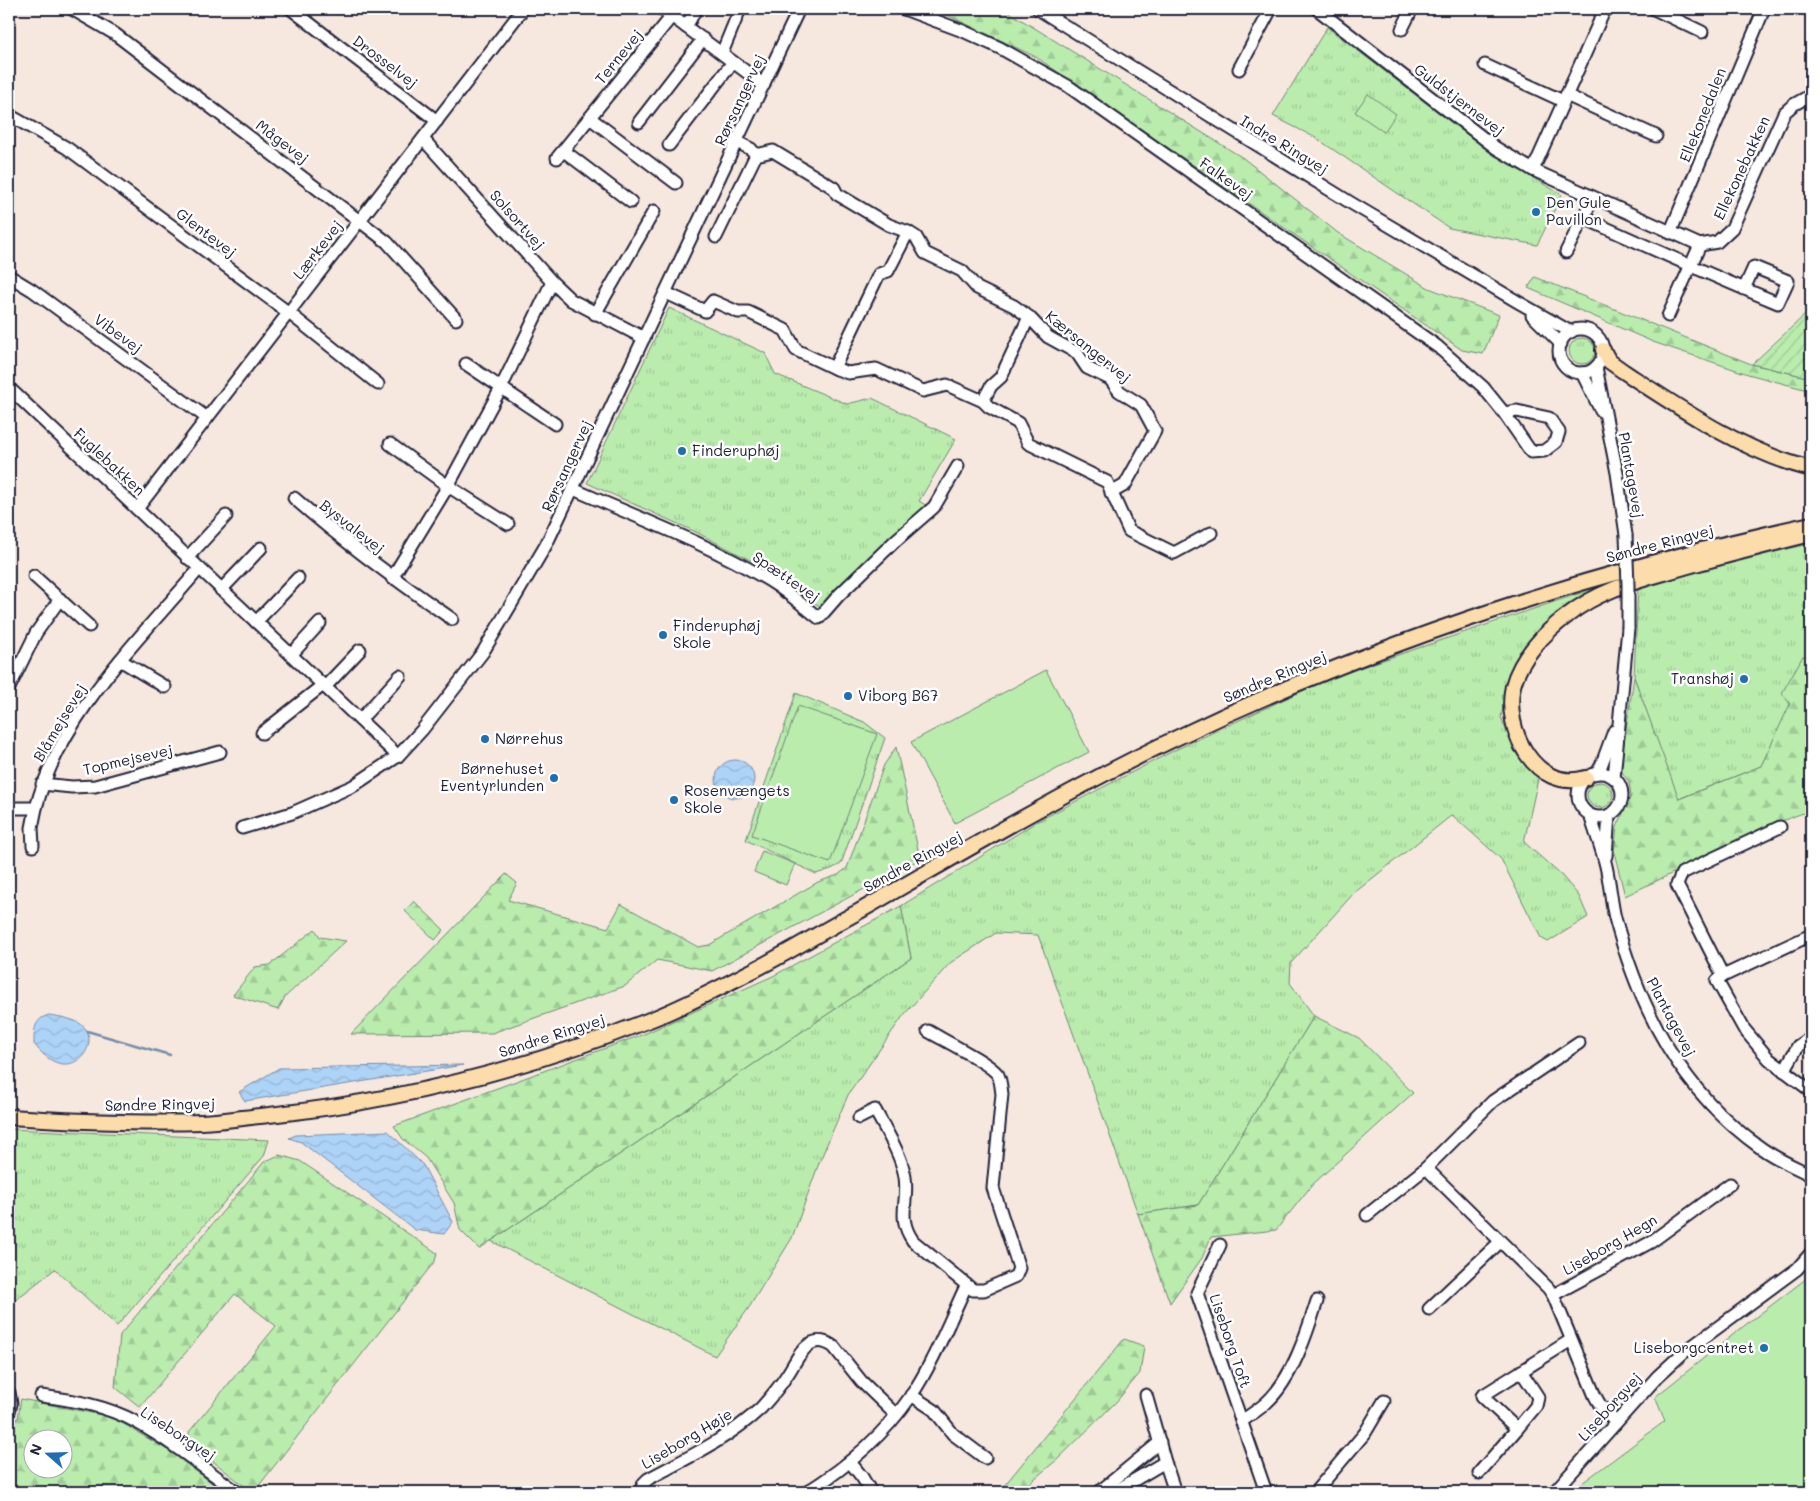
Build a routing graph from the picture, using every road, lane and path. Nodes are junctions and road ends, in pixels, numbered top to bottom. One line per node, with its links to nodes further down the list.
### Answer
1 (72, 9): 42 (street, Mågevej)
2 (291, 9): 29 (street, Drosselvej)
3 (523, 9): 29 (street, Lærkevej)
4 (696, 9): 16 (street)
5 (740, 9): 20 (street)
6 (799, 9): 24 (street, Rørsangervej)
7 (904, 9): 71 (street, Falkevej)
8 (1038, 9): 53 (street, Indre Ringvej)
9 (1272, 9): 23 (street)
10 (1317, 9): 36 (street, Guldstjernevej)
11 (1412, 9): 17 (street)
12 (1605, 9): 26 (street)
13 (1654, 9): 18 (street)
14 (1764, 9): 44 (street, Ellekonedalen)
15 (667, 12): 16 (street); 28 (street, Ternevej)
16 (686, 26): 19 (street)
17 (1402, 29)
18 (1702, 32)
19 (703, 40): 20 (street); 30 (street)
20 (722, 54): 21 (street)
21 (734, 62): 24 (street); 34 (street)
22 (1485, 66): 26 (street)
23 (1239, 69)
24 (764, 85): 33 (street, Rørsangervej)
25 (1810, 96): 46 (street, Ellekonebakken)
26 (1564, 98): 31 (street); 36 (street)
27 (9, 115): 54 (street, Glentevej)
28 (590, 118): 37 (street); 39 (street, Ternevej)
29 (437, 121): 32 (street, Lærkevej)
30 (639, 122)
31 (1656, 136)
32 (423, 139): 42 (street, Lærkevej); 50 (street, Solsortvej)
33 (737, 142): 35 (street); 52 (street, Rørsangervej)
34 (669, 145)
35 (756, 155): 43 (street, Kærsangervej); 45 (street)
36 (1533, 170): 38 (street, Guldstjernevej)
37 (676, 183)
38 (1593, 198): 41 (street); 44 (street, Guldstjernevej)
39 (631, 202)
40 (654, 211): 55 (street)
41 (1584, 218): 47 (street); 48 (street)
42 (360, 220): 54 (street, Lærkevej); 58 (street, Mågevej)
43 (908, 232): 57 (street, Kærsangervej); 65 (street)
44 (1670, 233): 46 (street)
45 (716, 237)
46 (1700, 245): 48 (street)
47 (1566, 252)
48 (1690, 266): 51 (street); 56 (street)
49 (9, 276): 72 (street, Vibevej)
50 (552, 282): 55 (street, Solsortvej); 69 (street, Bysvalevej)
51 (1744, 289)
52 (666, 293): 60 (street, Rørsangervej); 65 (street)
53 (1518, 302): 59 (street, Indre Ringvej); 61 (street, Indre Ringvej)
54 (289, 313): 67 (street, Glentevej); 72 (street, Lærkevej)
55 (595, 314): 60 (street, Solsortvej)
56 (1668, 316)
57 (1029, 317): 70 (street, Kærsangervej); 80 (street, Kærsangervej)
58 (456, 319)
59 (1571, 332): 61 (street); 62 (street)
60 (644, 338): 79 (street, Rørsangervej)
61 (1561, 344): 66 (street)
62 (1603, 350): 64 (street); 77 (main road)
63 (466, 364): 69 (street)
64 (1596, 367): 66 (street); 73 (street, Plantagevej)
65 (834, 368): 70 (street)
66 (1582, 373): 73 (street, Plantagevej)
67 (378, 384)
68 (9, 388): 82 (street, Fuglebakken)
69 (501, 388): 74 (street); 78 (street, Bysvalevej)
70 (983, 402): 80 (street)
71 (1504, 413): 71 (street, Falkevej)
72 (207, 418): 82 (street, Lærkevej)
73 (1606, 420): 107 (street, Plantagevej, bridge)
74 (555, 424)
75 (390, 444): 78 (street)
76 (958, 466): 79 (street, Spættevej)
77 (1811, 469)
78 (448, 486): 84 (street); 93 (street, Bysvalevej)
79 (573, 489): 111 (street, Rørsangervej)
80 (1112, 493): 86 (street)
81 (294, 498): 93 (street, Bysvalevej)
82 (137, 510): 89 (street, Fuglebakken)
83 (226, 516): 89 (street)
84 (508, 524)
85 (1811, 524): 130 (main road, Søndre Ringvej)
86 (1211, 533)
87 (1811, 534): 112 (main road)
88 (261, 548): 94 (street)
89 (187, 558): 90 (street, Fuglebakken)
90 (199, 569): 94 (street, Fuglebakken); 102 (street, Blåmejsevej)
91 (34, 576): 95 (street)
92 (298, 578): 97 (street)
93 (392, 578): 96 (street, Bysvalevej)
94 (221, 590): 97 (street, Fuglebakken)
95 (60, 599): 99 (street); 106 (street)
96 (452, 619)
97 (256, 622): 101 (street, Fuglebakken)
98 (320, 622): 101 (street)
99 (89, 626)
100 (360, 650): 105 (street)
101 (291, 655): 105 (street, Fuglebakken)
102 (120, 660): 104 (street); 114 (street, Blåmejsevej)
103 (400, 676): 108 (street)
104 (165, 686)
105 (324, 686): 108 (street, Fuglebakken); 109 (street)
106 (9, 688)
107 (1619, 716): 112 (street, Plantagevej); 113 (street, Plantagevej)
108 (360, 720): 111 (street, Fuglebakken)
109 (262, 734)
110 (220, 752): 114 (street, Topmejsevej)
111 (398, 756): 120 (street, Rørsangervej)
112 (1592, 776): 113 (street); 117 (street)
113 (1614, 778): 118 (street)
114 (42, 784): 116 (street, Blåmejsevej)
115 (9, 808): 116 (street)
116 (36, 808): 121 (street, Blåmejsevej)
117 (1590, 815): 118 (street); 122 (street, Plantagevej)
118 (1609, 816): 122 (street, Plantagevej)
119 (1780, 827): 124 (street)
120 (242, 828)
121 (33, 846)
122 (1606, 865): 132 (street, Plantagevej)
123 (1811, 935): 124 (street)
124 (1722, 976): 128 (street)
125 (928, 1031): 141 (street)
126 (1811, 1037): 128 (street)
127 (1579, 1043): 133 (street)
128 (1784, 1071): 129 (street)
129 (1811, 1091)
130 (9, 1117)
131 (859, 1118): 141 (street)
132 (1791, 1165): 134 (street, Plantagevej); 135 (street, Plantagevej)
133 (1426, 1168): 137 (street); 138 (street, Liseborg Hegn)
134 (1811, 1170)
135 (1811, 1175)
136 (1730, 1184): 142 (street, Liseborg Hegn)
137 (1367, 1215)
138 (1500, 1242): 142 (street, Liseborg Hegn); 144 (street)
139 (1220, 1245): 154 (street, Liseborg Toft)
140 (1811, 1254): 155 (street, Liseborgvej)
141 (966, 1286): 148 (street)
142 (1553, 1295): 145 (street, Liseborg Hegn)
143 (1317, 1301): 154 (street, Liseborg Toft)
144 (1429, 1309)
145 (1571, 1340): 146 (street); 155 (street, Liseborg Hegn)
146 (1521, 1371): 156 (street); 156 (street)
147 (9, 1392): 152 (street)
148 (911, 1395): 153 (street); 158 (street)
149 (1146, 1395): 157 (street)
150 (41, 1396): 162 (street, Liseborgvej)
151 (1384, 1401): 170 (street)
152 (9, 1411)
153 (896, 1415): 159 (street); 163 (street, Liseborg Høje)
154 (1242, 1421): 169 (street, Liseborg Toft)
155 (1616, 1423): 171 (street, Liseborgvej)
156 (1517, 1430): 161 (street)
157 (1160, 1442): 160 (street); 166 (street)
158 (985, 1458)
159 (850, 1462): 164 (street); 165 (street)
160 (1165, 1462): 167 (street); 168 (street)
161 (1479, 1473)
162 (237, 1492)
163 (640, 1492)
164 (807, 1492)
165 (871, 1492)
166 (1099, 1492)
167 (1114, 1492)
168 (1175, 1492)
169 (1266, 1492)
170 (1315, 1492)
171 (1554, 1492)

